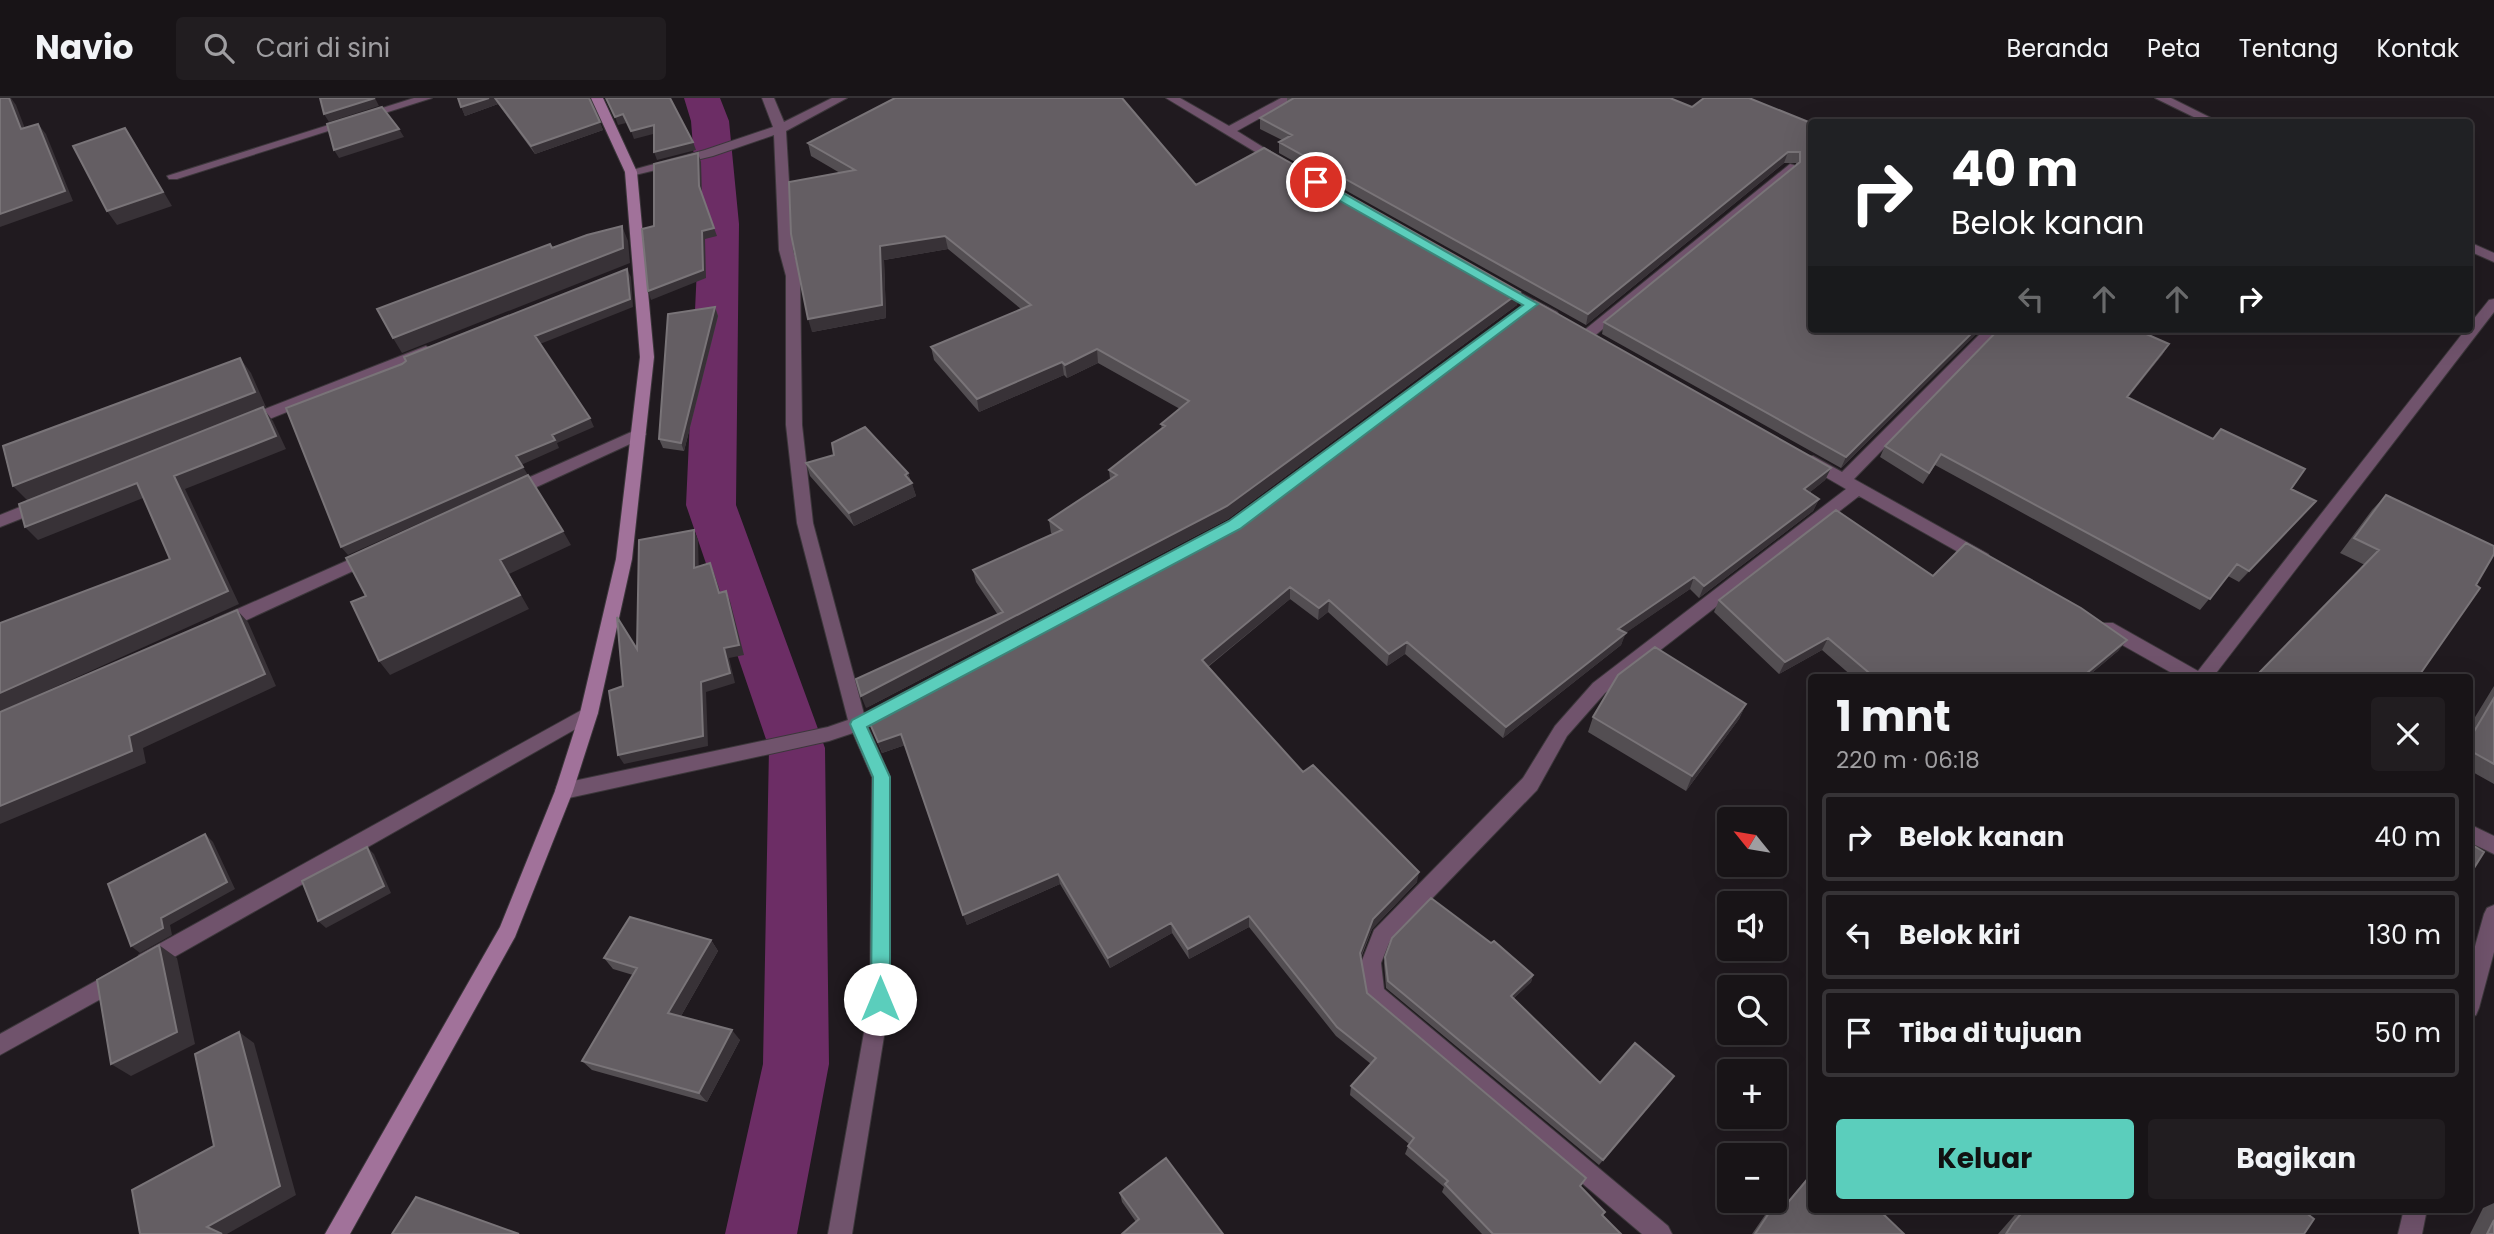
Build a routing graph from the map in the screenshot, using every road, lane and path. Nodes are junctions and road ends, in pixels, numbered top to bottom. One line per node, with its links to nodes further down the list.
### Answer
1 (426, 98): 14 (street)
2 (597, 98): 13 (street)
3 (768, 98): 9 (street)
4 (841, 98): 9 (street)
5 (1172, 98): 10 (street)
6 (1290, 98): 10 (street)
7 (2161, 98): 8 (street)
8 (2206, 119)
9 (780, 128): 13 (street); 38 (street)
10 (1227, 132): 12 (street)
11 (1790, 168): 17 (street)
12 (1292, 169)
13 (631, 172): 24 (street)
14 (173, 176)
15 (2473, 248): 16 (street)
16 (2494, 258)
17 (1484, 277)
18 (2494, 303): 19 (street)
19 (2473, 330)
20 (1989, 333): 26 (street)
21 (2471, 333): 35 (street)
22 (435, 347): 23 (street)
23 (230, 429)
24 (638, 433): 27 (street); 37 (street)
25 (1797, 454): 26 (street)
26 (1851, 484): 31 (street); 48 (street)
27 (499, 498)
28 (51, 500): 29 (street)
29 (0, 521)
30 (384, 550): 33 (street)
31 (2002, 569)
32 (2098, 623): 34 (street)
33 (208, 630)
34 (2188, 674)
35 (2205, 674)
36 (882, 711): 38 (street)
37 (589, 713): 39 (street); 44 (street)
38 (858, 724): 39 (street); 47 (street)
39 (564, 791): 46 (street)
40 (2473, 834): 41 (street)
41 (2494, 846)
42 (2494, 914): 43 (street)
43 (2473, 993)
44 (0, 1045)
45 (2415, 1213): 49 (street)
46 (337, 1234)
47 (840, 1234)
48 (1660, 1234)
49 (2410, 1234)

